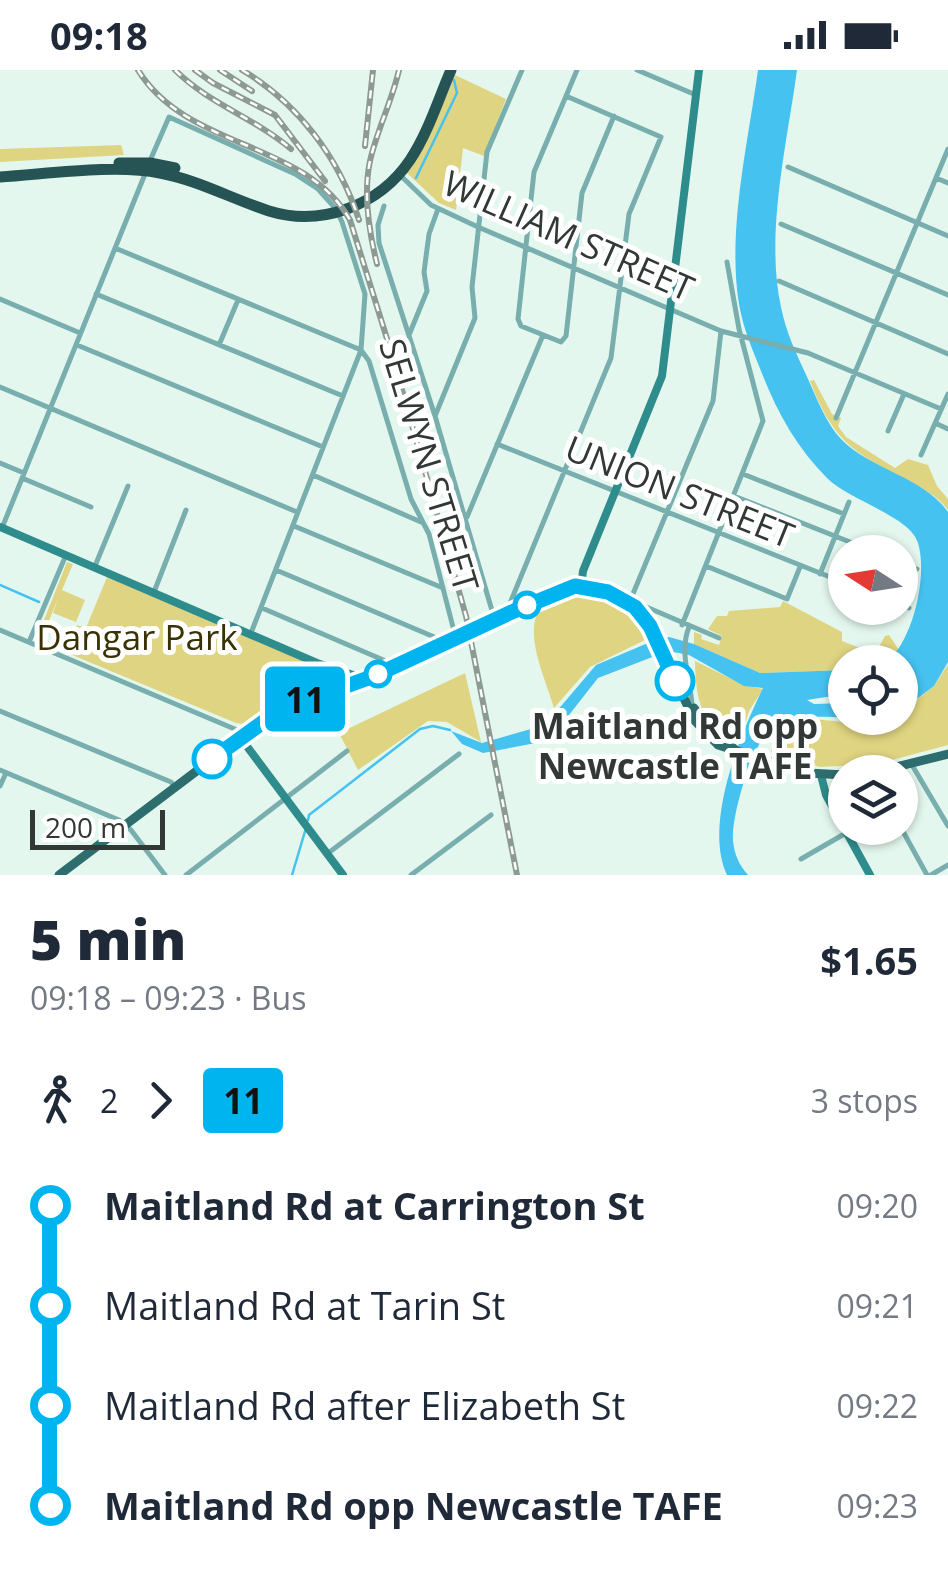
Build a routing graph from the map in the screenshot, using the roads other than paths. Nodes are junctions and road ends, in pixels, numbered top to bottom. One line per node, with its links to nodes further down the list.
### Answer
1 (448, 70): 13 (highway); 17 (highway)
2 (522, 70): 22 (street)
3 (577, 70): 7 (street)
4 (637, 70): 6 (street)
5 (699, 70): 6 (main road)
6 (696, 95): 35 (main road)
7 (566, 96): 8 (street); 24 (street)
8 (614, 116): 27 (street); 30 (street)
9 (948, 149): 15 (street)
10 (148, 166): 12 (highway); 14 (highway); 17 (highway); 25 (street); 43 (street, SELWYN STREET)
11 (788, 168): 20 (street)
12 (0, 169)
13 (399, 174): 17 (highway); 19 (street, WILLIAM STREET)
14 (0, 177)
15 (936, 178): 16 (street); 20 (street)
16 (948, 184)
17 (378, 190)
18 (384, 206): 39 (street)
19 (438, 209): 22 (street, WILLIAM STREET); 39 (street)
20 (919, 223): 23 (street); 28 (street)
21 (781, 224): 28 (street)
22 (478, 227): 24 (street, WILLIAM STREET); 52 (street)
23 (948, 236)
24 (526, 247): 27 (street, WILLIAM STREET); 40 (street)
25 (115, 248): 31 (street); 34 (street)
26 (727, 262): 62 (street)
27 (573, 267): 30 (street, WILLIAM STREET); 40 (street)
28 (898, 273): 32 (street); 36 (street)
29 (779, 281): 36 (street)
30 (620, 287): 35 (street, WILLIAM STREET); 61 (street)
31 (96, 294): 38 (street); 42 (street)
32 (948, 295)
33 (0, 299): 38 (street)
34 (238, 300): 42 (street); 43 (street)
35 (670, 308): 37 (street, WILLIAM STREET); 66 (main road)
36 (876, 324): 44 (street); 45 (street)
37 (725, 332): 45 (street, WILLIAM STREET); 72 (street)
38 (81, 333): 41 (street)
39 (409, 335): 52 (street)
40 (542, 335): 57 (street)
41 (76, 345): 50 (street); 58 (street)
42 (219, 345): 49 (street)
43 (362, 350): 49 (street); 75 (street, SELWYN STREET)
44 (948, 354)
45 (855, 373): 47 (street, WILLIAM STREET); 53 (street)
46 (0, 387): 50 (street)
47 (904, 394): 51 (street, WILLIAM STREET); 56 (street)
48 (948, 394): 51 (street)
49 (343, 396): 58 (street)
50 (50, 408): 64 (street); 71 (street)
51 (941, 410): 54 (street)
52 (435, 416): 74 (street)
53 (836, 418)
54 (935, 423): 55 (street); 59 (street)
55 (948, 429)
56 (888, 432)
57 (497, 444): 61 (street, UNION STREET); 74 (street)
58 (324, 447): 63 (street)
59 (922, 455)
60 (0, 464): 64 (street)
61 (565, 472): 66 (street, UNION STREET); 91 (street)
62 (742, 474): 67 (street); 73 (street)
63 (313, 475): 71 (street); 75 (street)
64 (23, 476): 69 (street); 77 (street)
65 (128, 486): 85 (street)
66 (616, 492): 72 (street, UNION STREET); 89 (main road)
67 (734, 496): 78 (street); 79 (street)
68 (849, 502): 73 (street)
69 (91, 507)
70 (186, 510): 92 (street)
71 (298, 512): 76 (street)
72 (666, 513): 78 (street, UNION STREET); 94 (street)
73 (844, 514): 80 (street)
74 (466, 518): 97 (street)
75 (424, 523): 90 (street, SELWYN STREET)
76 (293, 525): 86 (street); 90 (street)
77 (1, 527): 82 (main road)
78 (719, 534): 83 (street); 84 (street, UNION STREET)
79 (832, 535)
80 (834, 535)
81 (828, 552): 87 (street)
82 (66, 555): 85 (main road); 104 (street)
83 (706, 566): 84 (street); 98 (street)
84 (800, 566): 87 (street, UNION STREET)
85 (94, 567): 92 (main road)
86 (276, 570): 95 (street); 103 (street)
87 (820, 574): 88 (street, UNION STREET)
88 (828, 577)
89 (582, 583): 93 (main road); 94 (main road); 97 (main road)
90 (443, 588): 101 (street, SELWYN STREET)
91 (518, 590): 93 (street); 96 (street)
92 (154, 592): 100 (main road)
93 (526, 600): 96 (main road)
94 (631, 604): 98 (street); 107 (main road)
95 (261, 608): 100 (street); 105 (street)
96 (508, 609): 97 (main road)
97 (489, 619): 101 (main road)
98 (686, 626): 102 (street); 111 (street)
99 (0, 630): 104 (street)
100 (252, 633): 106 (main road)
101 (458, 633): 103 (main road); 109 (main road)
102 (719, 638)
103 (439, 639): 105 (main road)
104 (29, 642): 113 (street)
105 (388, 662): 108 (main road)
106 (324, 667): 108 (main road); 109 (main road); 110 (main road)
107 (674, 672): 111 (main road); 115 (main road)
108 (356, 676): 109 (main road)
109 (340, 683): 110 (main road)
110 (323, 693): 113 (main road)
111 (692, 704): 115 (main road)
112 (0, 711): 124 (street)
113 (240, 737): 124 (main road); 126 (main road)
114 (347, 751): 126 (street)
115 (737, 751): 121 (main road)
116 (459, 754): 133 (street)
117 (948, 754): 118 (main road)
118 (918, 763)
119 (3, 772): 123 (street); 128 (street)
120 (918, 775): 129 (street)
121 (821, 776): 122 (main road); 125 (main road)
122 (828, 776)
123 (0, 786)
124 (175, 787): 128 (main road)
125 (828, 797)
126 (286, 799): 133 (main road); 138 (street)
127 (491, 815): 140 (street)
128 (125, 824): 136 (main road); 137 (street)
129 (948, 826)
130 (828, 843): 134 (street)
131 (854, 845): 141 (main road)
132 (911, 845): 142 (street)
133 (327, 854): 139 (main road)
134 (801, 859)
135 (948, 865): 142 (street)
136 (59, 875)
137 (165, 875)
138 (186, 875)
139 (344, 875)
140 (412, 875)
141 (870, 875)
142 (929, 875)

